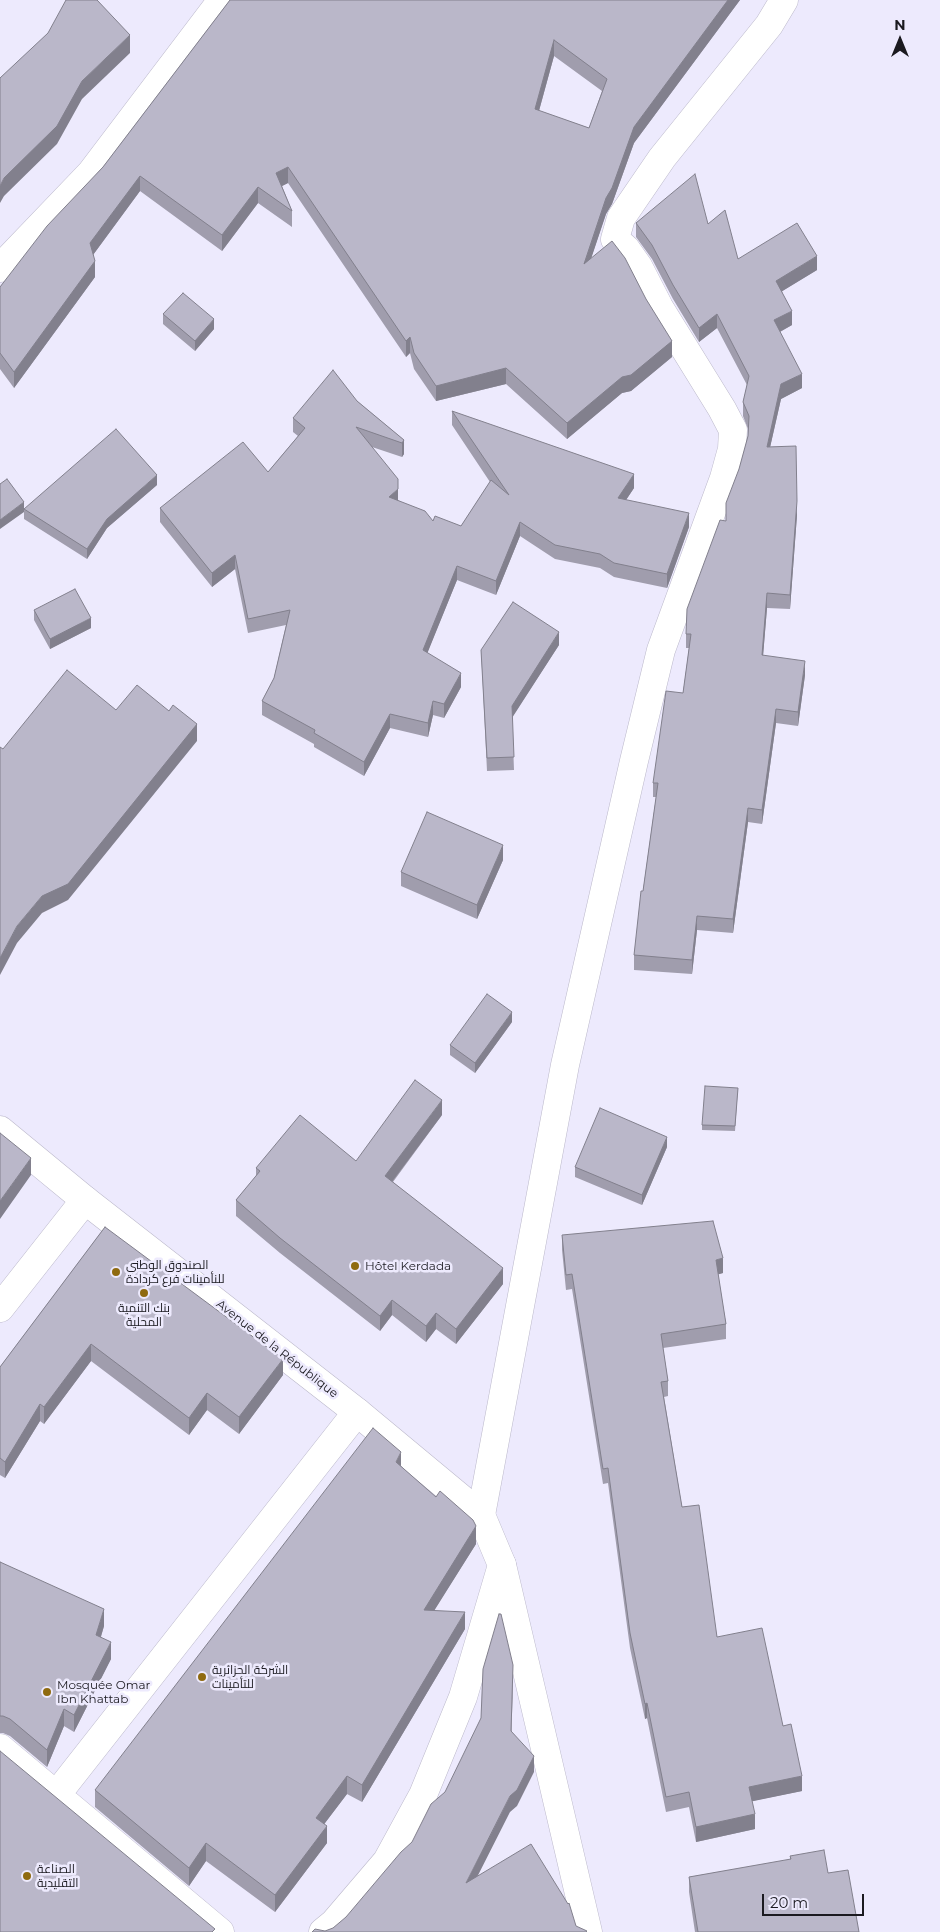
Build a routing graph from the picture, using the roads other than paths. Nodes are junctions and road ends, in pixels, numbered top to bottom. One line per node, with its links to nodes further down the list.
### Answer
1 (222, 0): 3 (street)
2 (784, 0): 8 (street)
3 (0, 268)
4 (0, 1130): 5 (street, Avenue de la République)
5 (85, 1200): 6 (street); 7 (street, Avenue de la République)
6 (0, 1308)
7 (357, 1412): 8 (street, Avenue de la République); 11 (street)
8 (482, 1515): 9 (street)
9 (502, 1565): 13 (street); 14 (street)
10 (0, 1748): 11 (street)
11 (57, 1794): 12 (street)
12 (220, 1932)
13 (324, 1932)
14 (588, 1932)

